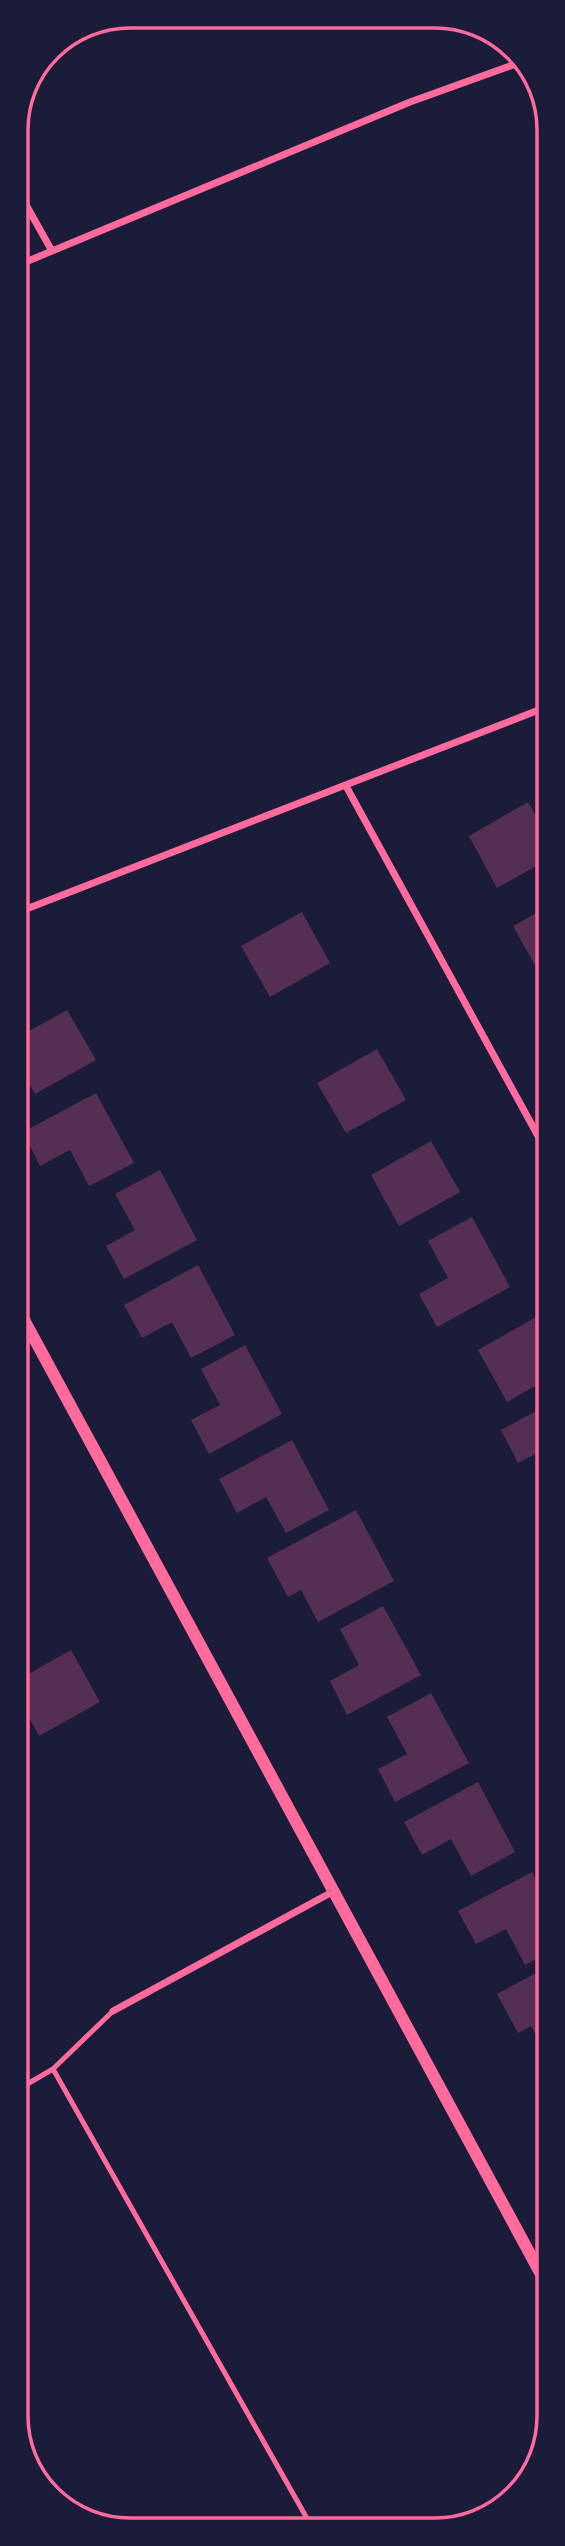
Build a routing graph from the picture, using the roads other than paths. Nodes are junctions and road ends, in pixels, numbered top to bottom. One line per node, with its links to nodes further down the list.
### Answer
1 (513, 65): 3 (street)
2 (28, 208): 3 (street)
3 (52, 251): 4 (street)
4 (28, 261)
5 (537, 710): 6 (street)
6 (346, 786): 7 (street); 8 (street)
7 (28, 908)
8 (537, 1134)
9 (28, 1327): 10 (street)
10 (335, 1890): 11 (street); 14 (street)
11 (113, 2011): 12 (lane)
12 (53, 2069): 13 (lane); 15 (lane)
13 (28, 2084)
14 (537, 2267)
15 (307, 2518)

